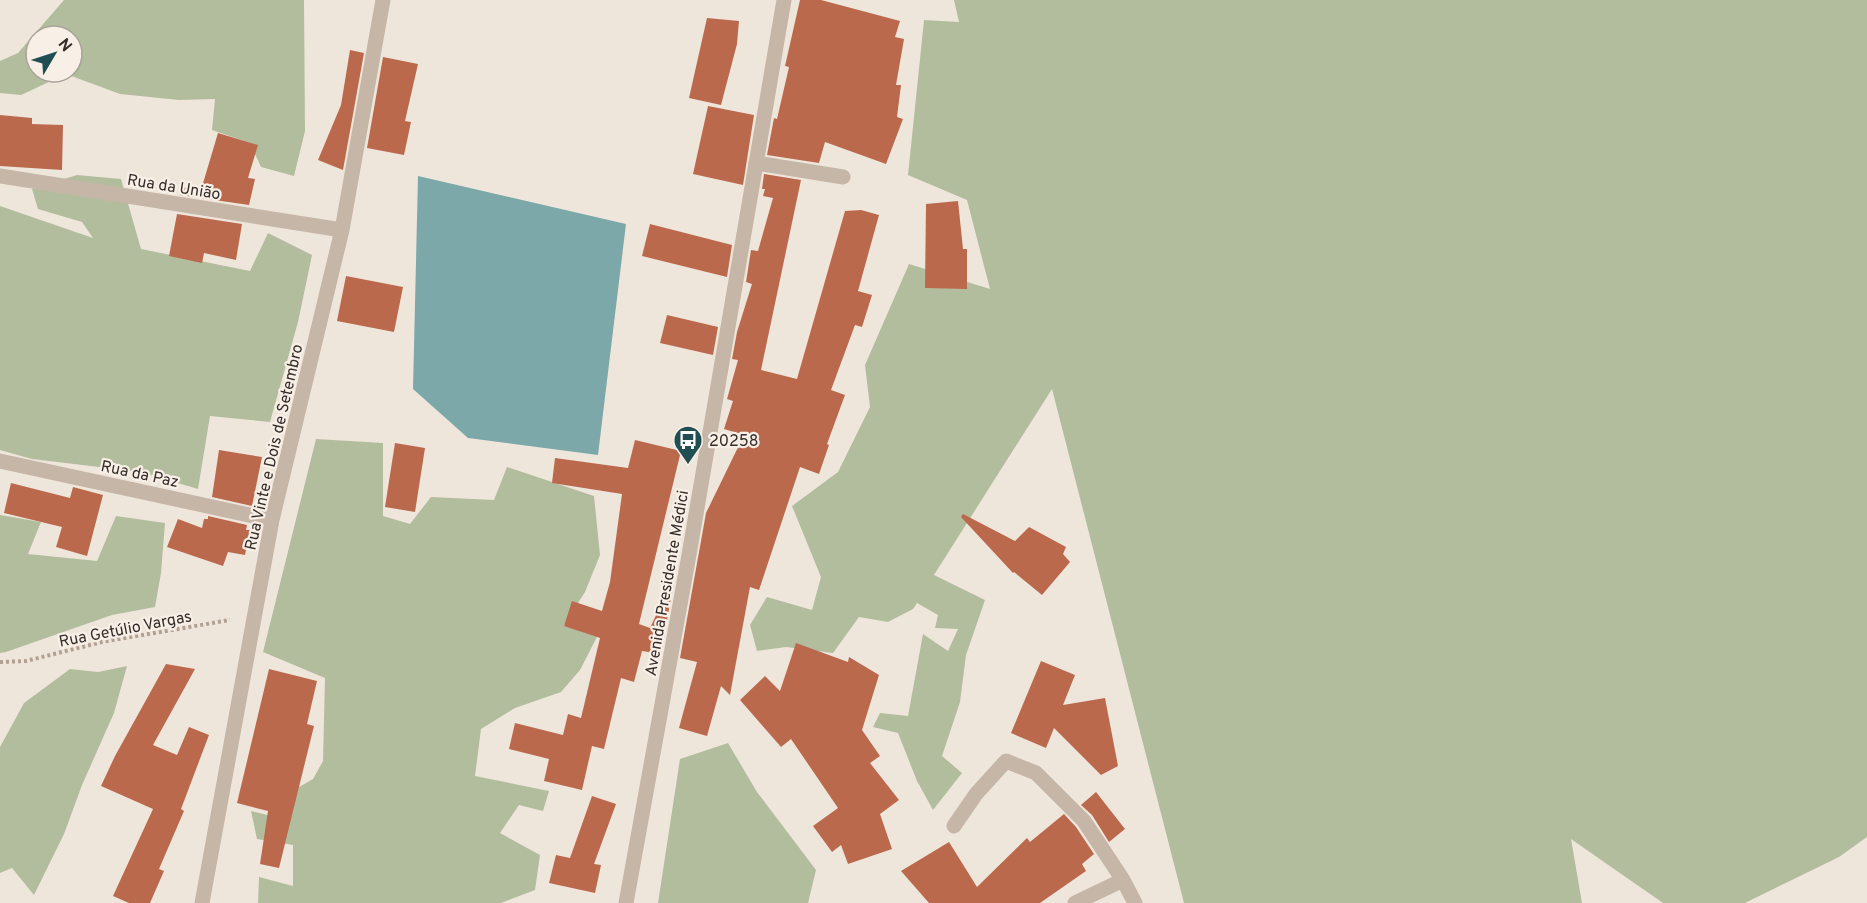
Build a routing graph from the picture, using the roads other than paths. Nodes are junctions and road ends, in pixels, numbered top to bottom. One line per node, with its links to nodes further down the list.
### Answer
1 (383, 0): 6 (street, Rua Vinte e Dois de Setembro)
2 (784, 0): 3 (street, Avenida Presidente Médici)
3 (756, 163): 5 (street); 12 (street, Avenida Presidente Médici)
4 (0, 176): 6 (street, Rua da União)
5 (843, 177)
6 (342, 230): 8 (street, Rua Vinte e Dois de Setembro)
7 (0, 461): 8 (street, Rua da Paz)
8 (272, 520): 11 (street, Rua Vinte e Dois de Setembro)
9 (954, 826): 10 (street)
10 (1123, 880): 13 (street); 14 (street)
11 (202, 903)
12 (626, 903)
13 (1075, 903)
14 (1135, 903)

